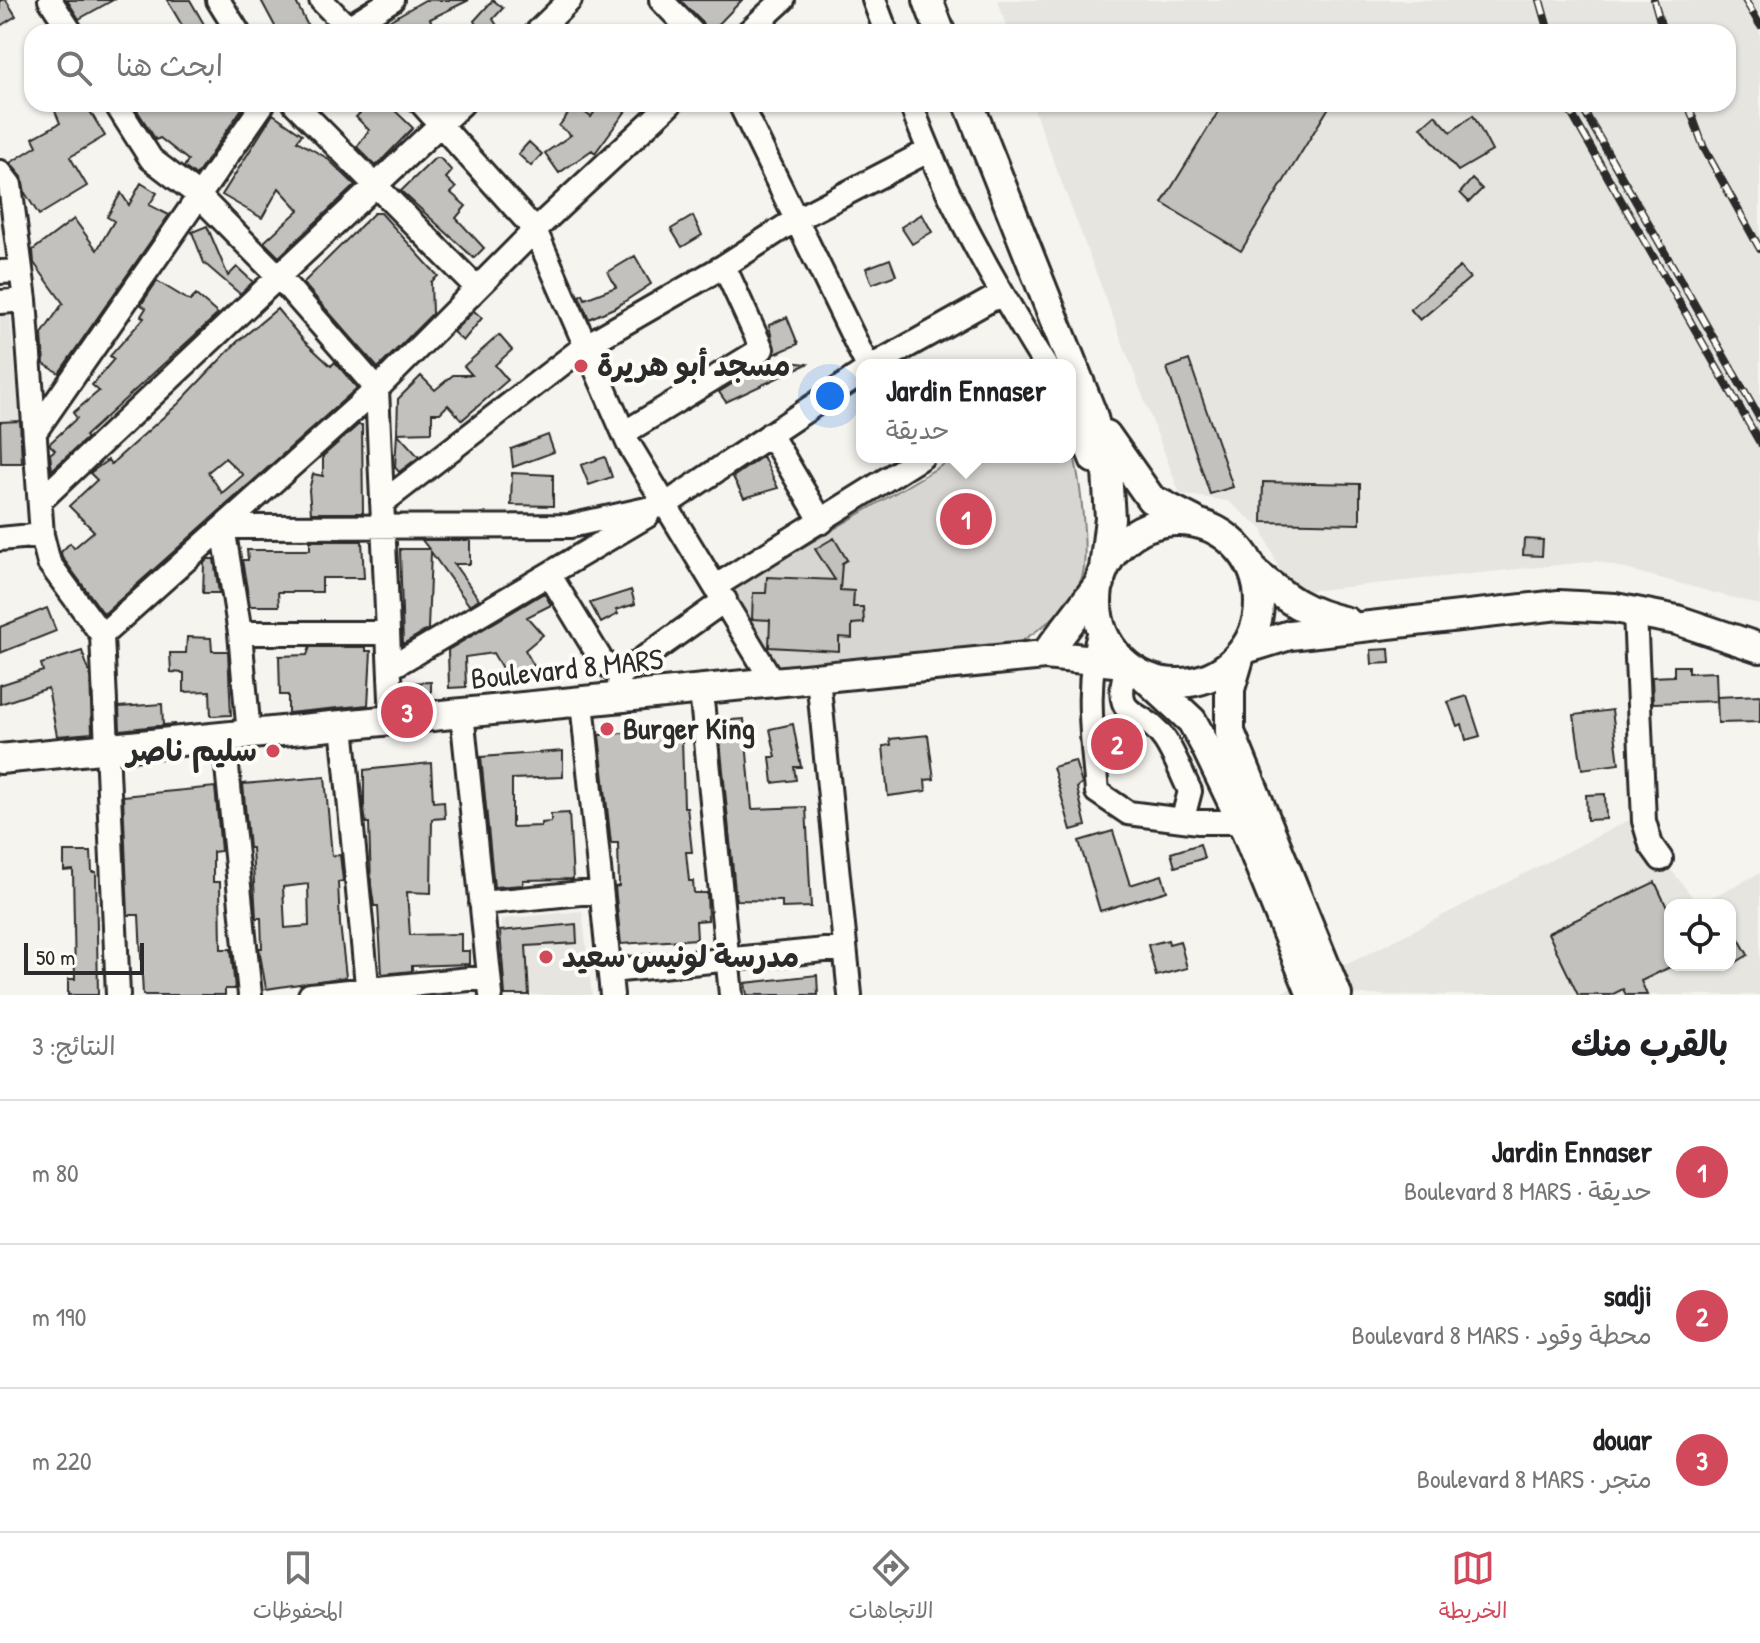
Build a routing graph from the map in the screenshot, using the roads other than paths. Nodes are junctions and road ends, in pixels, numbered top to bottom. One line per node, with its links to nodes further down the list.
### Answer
1 (50, 0): 10 (street)
2 (218, 0): 11 (street)
3 (321, 0): 12 (street)
4 (392, 0): 13 (street)
5 (570, 0): 14 (street)
6 (661, 0): 15 (street)
7 (783, 0): 16 (street)
8 (874, 0): 17 (street)
9 (928, 0): 18 (main road)
10 (66, 24)
11 (233, 24)
12 (341, 24)
13 (355, 24)
14 (545, 24)
15 (684, 24)
16 (757, 24)
17 (883, 24)
18 (937, 24)
19 (121, 112): 32 (street)
20 (257, 112): 32 (street)
21 (303, 112): 31 (street)
22 (430, 112): 28 (street)
23 (454, 112): 28 (street)
24 (661, 112): 34 (street)
25 (744, 112): 33 (street)
26 (914, 112): 29 (street)
27 (972, 112): 46 (main road)
28 (441, 124): 31 (street); 34 (street)
29 (928, 151): 33 (street); 39 (street)
30 (0, 172): 36 (street)
31 (376, 186): 37 (street); 38 (street)
32 (198, 195): 37 (street); 50 (street)
33 (795, 220): 35 (street); 43 (street)
34 (535, 230): 38 (street); 42 (street)
35 (724, 266): 42 (street); 51 (street)
36 (11, 271): 40 (street)
37 (279, 277): 48 (street); 54 (street)
38 (477, 288): 48 (street)
39 (1001, 294): 44 (street); 45 (street)
40 (25, 300): 41 (street); 50 (street)
41 (0, 302)
42 (585, 346): 51 (street); 55 (street)
43 (864, 359)
44 (885, 359)
45 (1041, 359)
46 (1062, 359)
47 (856, 377): 52 (street)
48 (377, 389): 55 (street); 59 (street)
49 (1081, 410): 58 (main road); 65 (main road)
50 (35, 432): 54 (street)
51 (624, 433): 56 (street)
52 (770, 434): 56 (street); 57 (street)
53 (913, 463): 57 (street)
54 (40, 501): 61 (street)
55 (382, 503): 60 (street)
56 (665, 505): 60 (street); 64 (street); 66 (street)
57 (822, 522): 66 (street)
58 (1202, 525): 63 (main road); 65 (main road)
59 (223, 527): 60 (street); 70 (street); 72 (street)
60 (383, 528): 71 (street)
61 (42, 535): 62 (street); 72 (street)
62 (0, 539)
63 (1255, 573): 69 (main road); 74 (main road)
64 (549, 574): 77 (street); 81 (street)
65 (1102, 577): 68 (main road); 75 (main road)
66 (721, 593): 80 (street); 81 (street)
67 (1635, 612): 69 (main road); 73 (main road); 92 (street)
68 (1101, 626): 76 (street); 78 (main road)
69 (1363, 626): 74 (main road)
70 (240, 633): 71 (street); 87 (street)
71 (388, 633): 77 (street)
72 (102, 635): 88 (street)
73 (1760, 648)
74 (1243, 652): 78 (main road); 107 (main road)
75 (1045, 655): 76 (main road, Boulevard 8 MARS); 79 (main road, Boulevard 8 MARS)
76 (1090, 662): 78 (main road, Boulevard 8 MARS); 90 (street)
77 (390, 668): 85 (street)
78 (1131, 668): 90 (street); 91 (main road)
79 (818, 678): 80 (main road, Boulevard 8 MARS); 95 (street)
80 (773, 682): 82 (main road, Boulevard 8 MARS)
81 (619, 686): 82 (main road, Boulevard 8 MARS); 83 (main road, Boulevard 8 MARS)
82 (701, 690): 96 (street)
83 (582, 702): 84 (main road, Boulevard 8 MARS); 93 (street)
84 (462, 713): 85 (main road, Boulevard 8 MARS); 94 (street)
85 (392, 720): 86 (main road, Boulevard 8 MARS)
86 (342, 725): 87 (main road, Boulevard 8 MARS); 99 (street)
87 (236, 736): 88 (main road, Boulevard 8 MARS); 101 (street)
88 (105, 749): 89 (main road, Boulevard 8 MARS); 100 (street)
89 (0, 759)
90 (1183, 818): 91 (street)
91 (1242, 822): 106 (main road)
92 (1661, 859)
93 (601, 891): 94 (street); 97 (street)
94 (481, 903): 98 (street)
95 (845, 948): 96 (street); 105 (street)
96 (728, 958): 97 (street); 104 (street)
97 (610, 971): 103 (street)
98 (490, 986): 99 (street)
99 (368, 992): 102 (street)
100 (118, 995)
101 (250, 995)
102 (310, 995)
103 (612, 995)
104 (731, 995)
105 (850, 995)
106 (1312, 995)
107 (1337, 995)

